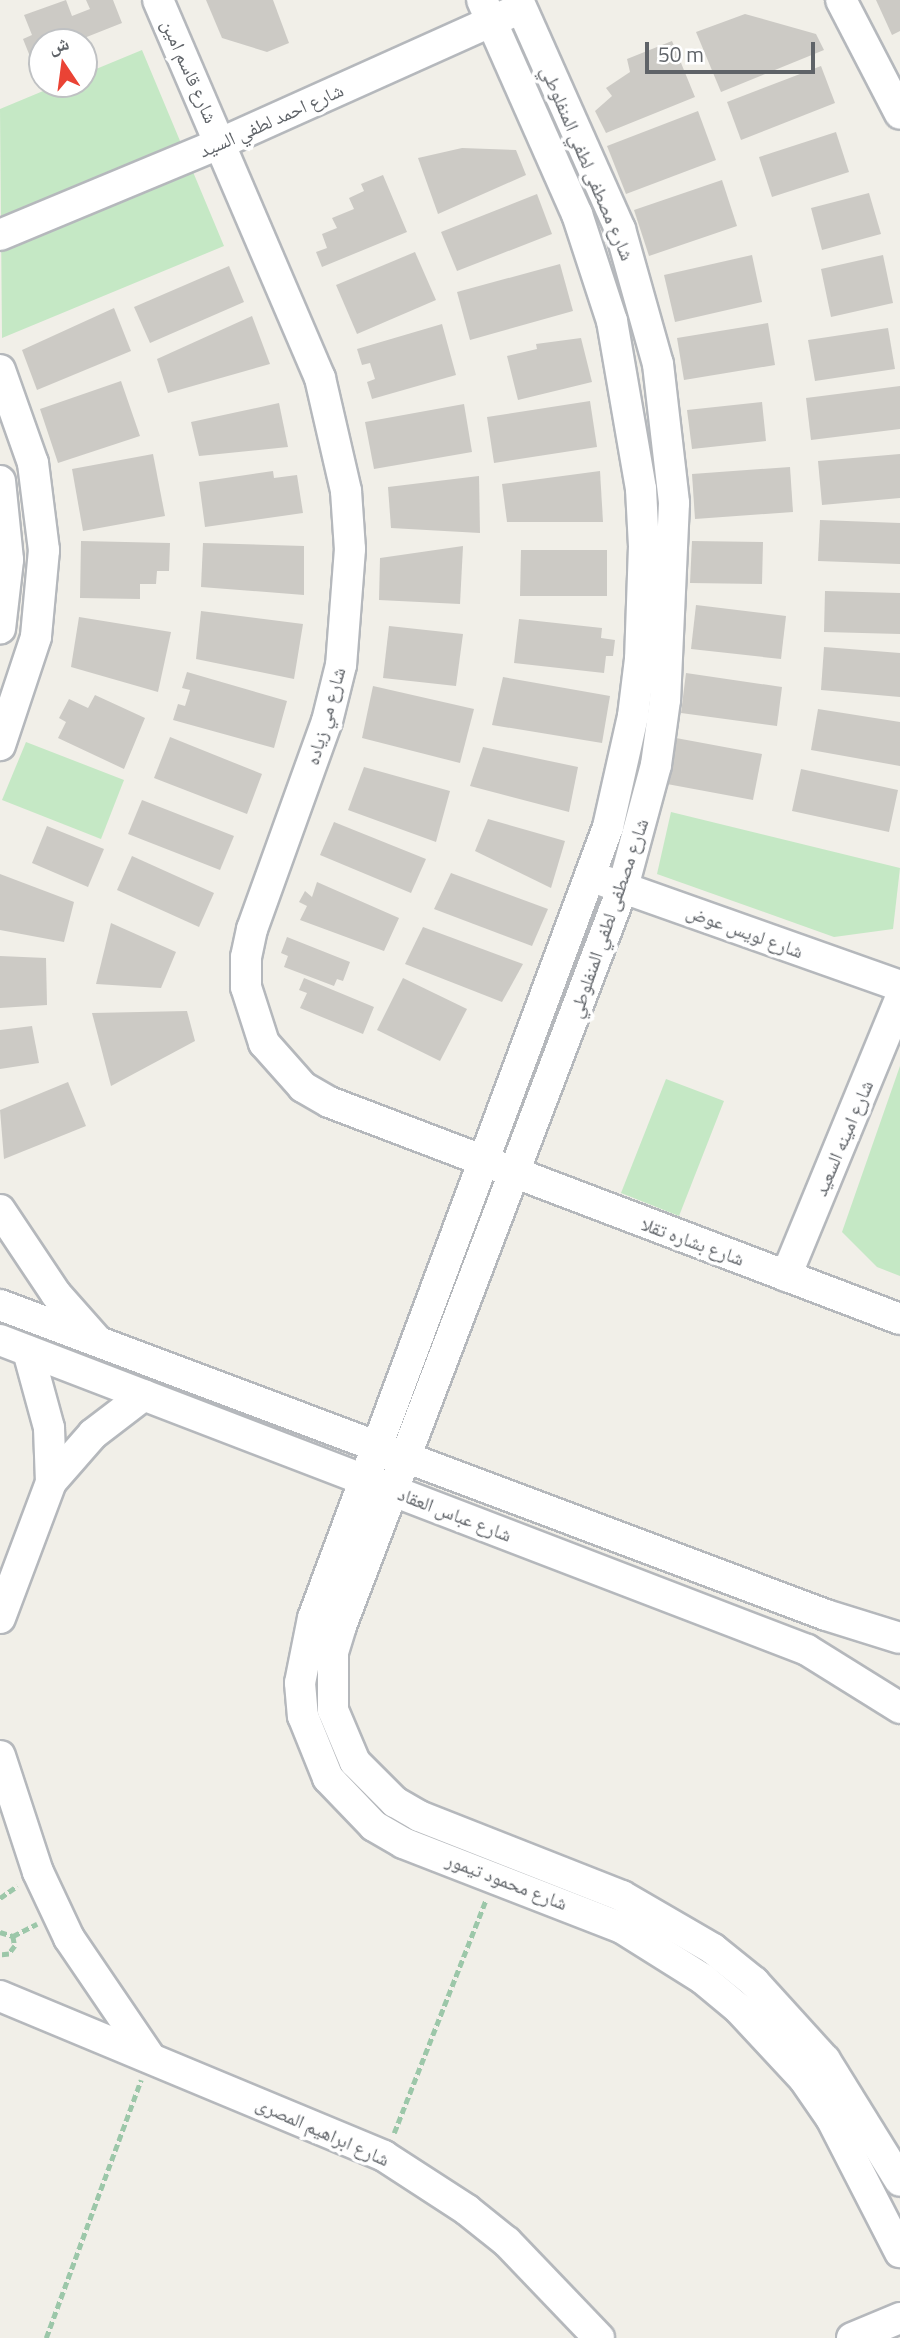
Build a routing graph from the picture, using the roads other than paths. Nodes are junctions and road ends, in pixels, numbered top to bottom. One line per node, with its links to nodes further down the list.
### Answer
1 (158, 0): 6 (street, شارع قاسم امين)
2 (841, 0): 5 (street)
3 (527, 3): 4 (street, شارع احمد لطفي السيد); 13 (street, شارع مصطفى لطفي المنفلوطي)
4 (487, 11): 6 (street, شارع احمد لطفي السيد); 12 (street, شارع مصطفى لطفي المنفلوطي)
5 (900, 114)
6 (221, 143): 7 (street, شارع احمد لطفي السيد); 16 (street, شارع مي زياده)
7 (0, 235)
8 (0, 370): 11 (street)
9 (0, 481): 10 (street)
10 (0, 629)
11 (0, 745)
12 (590, 876): 13 (street, شارع لويس عوض); 16 (street, شارع مصطفى لطفي المنفلوطي)
13 (623, 887): 14 (street, شارع لويس عوض); 17 (street, شارع مصطفى لطفي المنفلوطي)
14 (900, 986)
15 (900, 1000): 19 (street, شارع امينه السعيد)
16 (485, 1164): 17 (street, شارع بشاره تقلا); 26 (street, شارع مصطفى لطفي المنفلوطي)
17 (514, 1175): 19 (street, شارع بشاره تقلا); 27 (street, شارع مصطفى لطفي المنفلوطي)
18 (0, 1210): 23 (street)
19 (786, 1276): 21 (street, شارع بشاره تقلا)
20 (0, 1305): 23 (street, شارع عباس العقاد)
21 (900, 1319)
22 (0, 1340): 24 (street, شارع عباس العقاد)
23 (98, 1342): 26 (street, شارع عباس العقاد)
24 (28, 1351): 25 (street, شارع عباس العقاد); 29 (street)
25 (144, 1395): 28 (street, شارع عباس العقاد); 29 (street)
26 (379, 1447): 27 (street, شارع عباس العقاد); 28 (street, شارع محمود تيمور)
27 (407, 1458): 30 (street, شارع محمود تيمور); 32 (street, شارع عباس العقاد)
28 (366, 1480): 30 (street, شارع عباس العقاد); 35 (street, شارع محمود تيمور)
29 (51, 1482): 31 (street)
30 (394, 1491): 33 (street, شارع عباس العقاد); 35 (street, شارع محمود تيمور)
31 (0, 1618)
32 (900, 1638)
33 (900, 1709)
34 (0, 1756): 37 (street)
35 (540, 1878): 38 (street, شارع محمود تيمور); 39 (street, شارع محمود تيمور)
36 (0, 1996): 37 (street, شارع ابراهيم المصرى)
37 (150, 2057): 41 (street, شارع ابراهيم المصرى)
38 (900, 2181)
39 (900, 2252)
40 (900, 2318): 42 (street)
41 (599, 2338)
42 (852, 2338)

